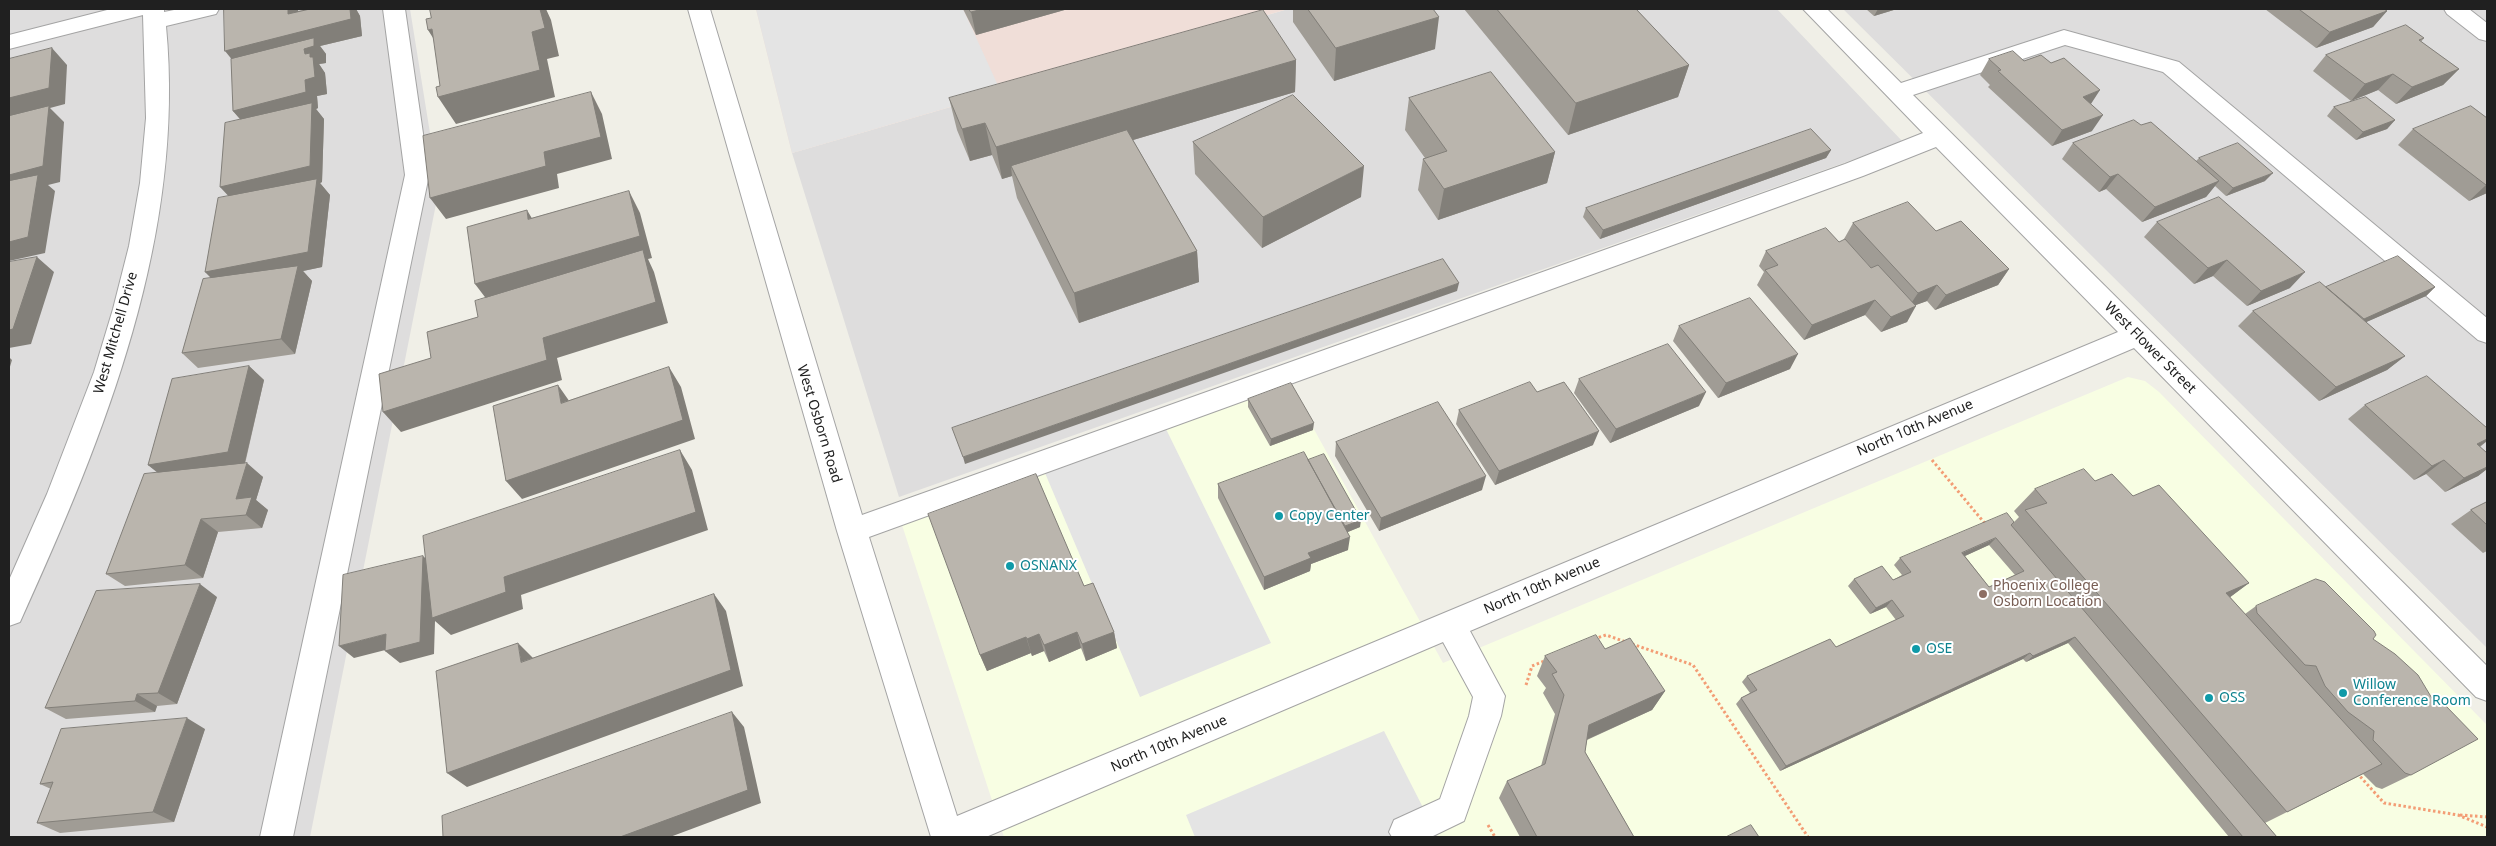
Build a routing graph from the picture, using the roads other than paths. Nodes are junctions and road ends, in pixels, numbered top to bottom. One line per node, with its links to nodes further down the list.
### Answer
1 (208, 9): 6 (street)
2 (394, 9): 18 (street)
3 (699, 9): 13 (street, West Osborn Road)
4 (1814, 9): 9 (street, West Flower Street)
5 (2455, 9): 7 (street)
6 (148, 13): 8 (street); 14 (street, West Mitchell Drive)
7 (2487, 34)
8 (9, 42)
9 (1896, 92): 10 (street, West Flower Street); 11 (street)
10 (1940, 136): 12 (street, West Flower Street); 13 (street)
11 (2487, 333)
12 (2138, 335): 15 (street, North 10th Avenue); 16 (street, West Flower Street)
13 (852, 531): 19 (street, West Osborn Road)
14 (9, 612)
15 (1450, 625): 17 (street); 19 (street, North 10th Avenue)
16 (2487, 687)
17 (1406, 832)
18 (276, 837)
19 (947, 837)

